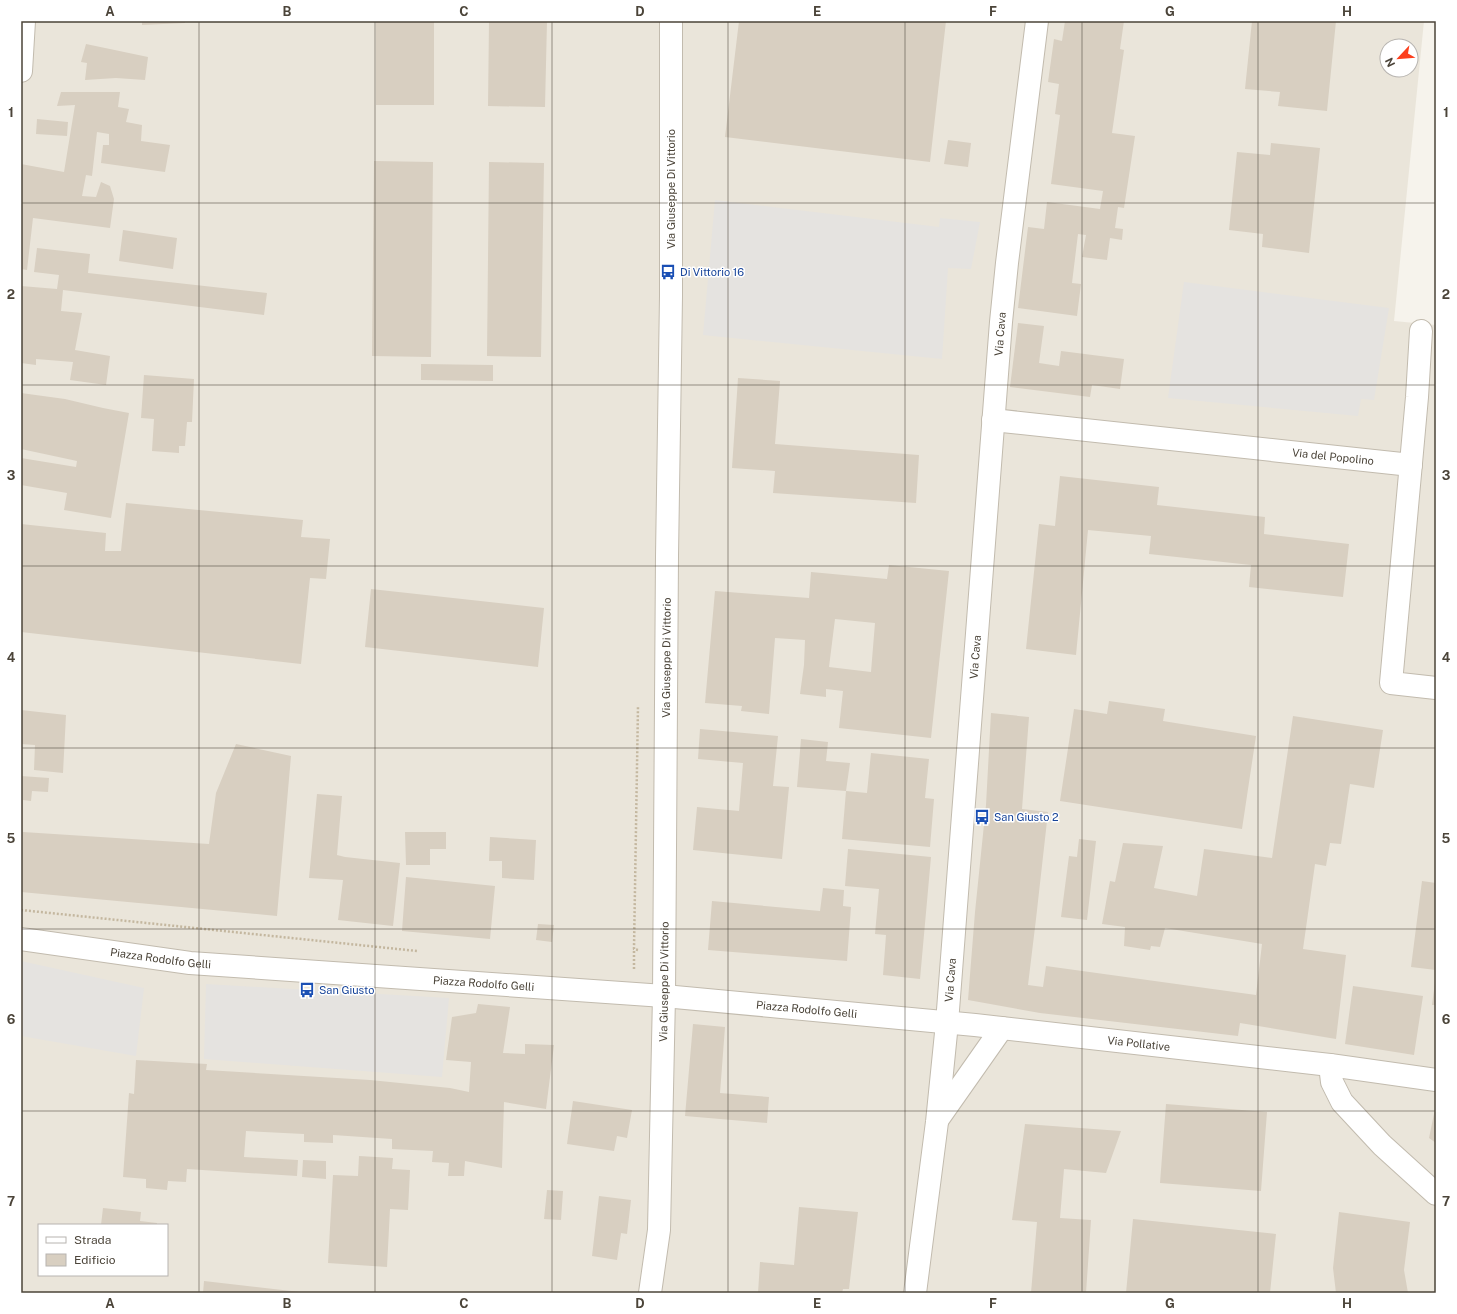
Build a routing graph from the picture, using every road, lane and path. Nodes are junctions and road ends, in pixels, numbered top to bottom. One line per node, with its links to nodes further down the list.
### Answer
1 (24, 21): 4 (street)
2 (671, 21): 14 (street, Via Giuseppe Di Vittorio)
3 (1037, 21): 6 (street, Via Cava)
4 (21, 71)
5 (1421, 331): 7 (street)
6 (994, 420): 7 (street, Via del Popolino); 15 (street, Via Cava)
7 (1411, 465): 8 (street)
8 (1436, 688)
9 (21, 910): 12 (path)
10 (21, 939): 14 (street, Piazza Rodolfo Gelli)
11 (634, 949): 13 (path)
12 (422, 952)
13 (634, 974)
14 (664, 996): 15 (street, Piazza Rodolfo Gelli); 21 (street, Via Giuseppe Di Vittorio)
15 (947, 1023): 16 (street, Via Pollative); 19 (street, Via Cava)
16 (1002, 1028): 17 (street, Via Pollative); 19 (street)
17 (1330, 1065): 18 (street, Via Pollative); 20 (street)
18 (1436, 1080)
19 (936, 1122): 22 (street, Via Cava)
20 (1436, 1194)
21 (650, 1293)
22 (915, 1293)

